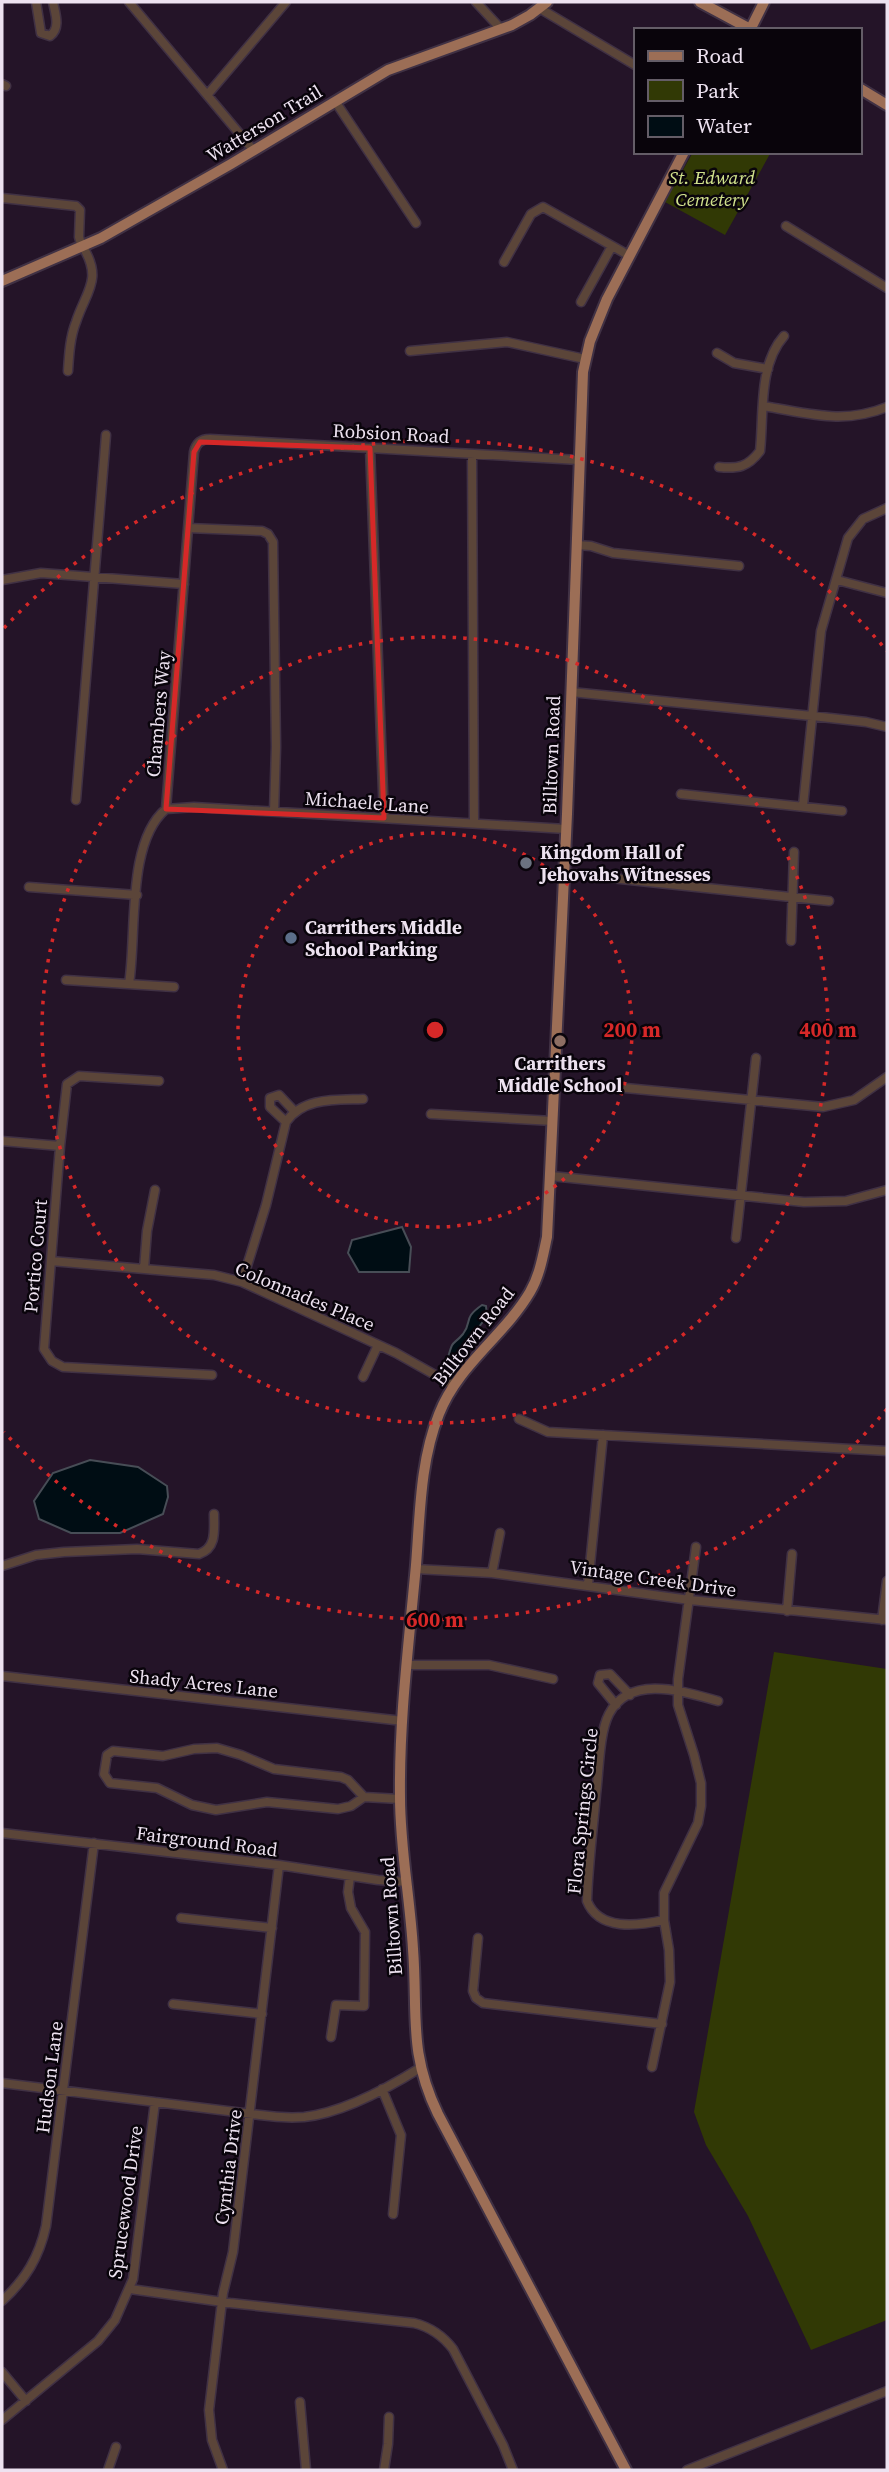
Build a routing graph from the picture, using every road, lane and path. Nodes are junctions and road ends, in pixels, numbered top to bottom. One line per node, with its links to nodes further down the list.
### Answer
1 (36, 2): 2 (street)
2 (53, 2)
3 (286, 2): 14 (street)
4 (476, 2): 11 (street)
5 (700, 2): 9 (main road)
6 (764, 2): 10 (main road)
7 (133, 3): 14 (street)
8 (543, 5): 11 (main road, Watterson Trail); 12 (street)
9 (749, 28)
10 (751, 28)
11 (500, 29): 15 (main road, Watterson Trail)
12 (634, 64)
13 (861, 89): 16 (main road)
14 (208, 94): 17 (street)
15 (335, 101): 17 (main road, Watterson Trail); 20 (street)
16 (887, 105)
17 (254, 151): 23 (main road, Watterson Trail)
18 (683, 154): 24 (main road, Billtown Road)
19 (2, 198): 23 (street)
20 (416, 222)
21 (786, 226): 27 (street)
22 (612, 246): 24 (street); 25 (street); 28 (street)
23 (83, 247): 26 (main road, Watterson Trail); 34 (street)
24 (630, 256): 32 (main road, Billtown Road)
25 (504, 262)
26 (2, 281)
27 (887, 288)
28 (581, 302)
29 (784, 336): 33 (street)
30 (410, 351): 32 (street)
31 (717, 353): 33 (street)
32 (585, 359): 41 (main road, Billtown Road)
33 (768, 369): 35 (street)
34 (68, 371)
35 (763, 406): 36 (street); 42 (street)
36 (887, 407)
37 (106, 435): 47 (street)
38 (202, 440): 39 (street, Robsion Road); 44 (street, Chambers Way)
39 (370, 448): 40 (street, Robsion Road); 61 (street)
40 (472, 454): 41 (street, Robsion Road); 62 (street)
41 (579, 460): 45 (main road, Billtown Road)
42 (719, 467)
43 (887, 508): 49 (street)
44 (188, 528): 50 (street, Chambers Way); 60 (street)
45 (576, 545): 46 (street); 52 (main road, Billtown Road)
46 (739, 566)
47 (94, 577): 48 (street); 50 (street); 56 (street)
48 (2, 580)
49 (837, 580): 51 (street); 53 (street)
50 (184, 584): 58 (street, Chambers Way)
51 (887, 593)
52 (571, 692): 53 (street); 63 (main road, Billtown Road)
53 (812, 716): 54 (street); 57 (street)
54 (887, 727)
55 (681, 794): 57 (street)
56 (76, 800)
57 (803, 806): 59 (street)
58 (166, 809): 60 (street, Michaele Lane); 67 (street)
59 (842, 811)
60 (274, 812): 61 (street, Michaele Lane)
61 (384, 818): 62 (street, Michaele Lane)
62 (474, 824): 63 (street, Michaele Lane)
63 (566, 830): 65 (main road, Billtown Road)
64 (794, 852): 68 (street)
65 (564, 873): 68 (street); 82 (main road, Billtown Road)
66 (29, 887): 67 (street)
67 (137, 895): 72 (street)
68 (793, 896): 69 (street); 70 (street)
69 (829, 901)
70 (791, 941)
71 (66, 980): 72 (street)
72 (129, 984): 73 (street)
73 (174, 987)
74 (756, 1058): 79 (street)
75 (887, 1077): 79 (street)
76 (159, 1081): 85 (street, Portico Court)
77 (615, 1087): 79 (street)
78 (363, 1099): 80 (street)
79 (752, 1101): 89 (street)
80 (295, 1112): 83 (street); 83 (street)
81 (431, 1114): 82 (street)
82 (553, 1121): 86 (main road, Billtown Road)
83 (286, 1122): 93 (street)
84 (2, 1141): 85 (street)
85 (60, 1146): 91 (street, Portico Court)
86 (551, 1176): 89 (street); 97 (main road, Billtown Road)
87 (155, 1190): 92 (street)
88 (887, 1190): 89 (street)
89 (741, 1195): 90 (street)
90 (736, 1238)
91 (51, 1261): 92 (street, Colonnades Place); 95 (street, Portico Court)
92 (144, 1269): 93 (street, Colonnades Place)
93 (242, 1282): 94 (street, Colonnades Place)
94 (378, 1345): 96 (street); 97 (street, Colonnades Place)
95 (212, 1375)
96 (363, 1377)
97 (453, 1385): 106 (main road, Billtown Road)
98 (519, 1419): 99 (street)
99 (603, 1435): 100 (street); 109 (street)
100 (887, 1451)
101 (214, 1514): 105 (street)
102 (500, 1533): 107 (street)
103 (696, 1547): 110 (street)
104 (792, 1554): 111 (street)
105 (2, 1566)
106 (415, 1569): 107 (street, Vintage Creek Drive); 113 (main road, Billtown Road)
107 (492, 1573): 109 (street, Vintage Creek Drive)
108 (887, 1581): 112 (street)
109 (588, 1585): 110 (street, Vintage Creek Drive)
110 (690, 1600): 111 (street, Vintage Creek Drive); 116 (street)
111 (787, 1611): 112 (street, Vintage Creek Drive)
112 (884, 1620)
113 (407, 1665): 115 (street); 120 (main road, Billtown Road)
114 (2, 1676): 120 (street, Shady Acres Lane)
115 (553, 1679)
116 (678, 1689): 117 (street, Flora Springs Circle); 118 (street, Flora Springs Circle); 129 (street)
117 (630, 1695): 119 (street, Flora Springs Circle); 119 (street)
118 (718, 1701)
119 (616, 1706): 129 (street, Flora Springs Circle)
120 (403, 1721): 122 (main road, Billtown Road)
121 (364, 1797): 121 (street); 122 (street)
122 (400, 1799): 127 (main road, Billtown Road)
123 (2, 1833): 124 (street, Fairground Road)
124 (94, 1843): 125 (street, Fairground Road); 140 (street, Hudson Lane)
125 (279, 1865): 126 (street, Fairground Road); 130 (street, Cynthia Drive)
126 (350, 1876): 127 (street, Fairground Road); 135 (street)
127 (407, 1882): 137 (main road, Billtown Road)
128 (181, 1918): 130 (street)
129 (664, 1920): 134 (street)
130 (272, 1928): 133 (street, Cynthia Drive)
131 (478, 1938): 134 (street)
132 (173, 2004): 133 (street)
133 (262, 2014): 142 (street, Cynthia Drive)
134 (662, 2024): 136 (street)
135 (331, 2037)
136 (652, 2067)
137 (420, 2068): 139 (street); 159 (main road, Billtown Road)
138 (2, 2083): 140 (street)
139 (382, 2089): 142 (street); 143 (street)
140 (63, 2091): 141 (street); 145 (street, Hudson Lane)
141 (155, 2102): 142 (street); 144 (street, Sprucewood Drive)
142 (250, 2114): 146 (street, Cynthia Drive)
143 (393, 2214)
144 (130, 2289): 146 (street); 149 (street, Sprucewood Drive)
145 (2, 2301)
146 (222, 2302): 155 (street, Cynthia Drive); 158 (street)
147 (2, 2372): 149 (street)
148 (887, 2391): 160 (street)
149 (26, 2401): 152 (street, Sprucewood Drive)
150 (300, 2402): 156 (street)
151 (389, 2417): 157 (street)
152 (2, 2420)
153 (116, 2447): 154 (street)
154 (108, 2470)
155 (223, 2470)
156 (306, 2470)
157 (384, 2470)
158 (513, 2470)
159 (626, 2470)
160 (687, 2470)

